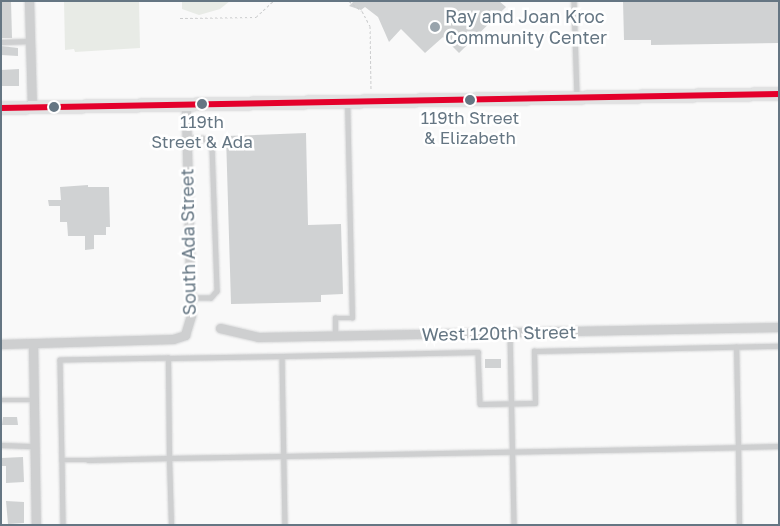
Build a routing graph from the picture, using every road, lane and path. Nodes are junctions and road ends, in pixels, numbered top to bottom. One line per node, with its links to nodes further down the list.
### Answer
1 (29, 1): 7 (street)
2 (273, 1): 5 (path)
3 (349, 1): 8 (path)
4 (574, 1): 10 (lane)
5 (180, 18)
6 (1, 42): 7 (lane)
7 (30, 42): 14 (street)
8 (371, 90)
9 (779, 94): 10 (street)
10 (578, 98): 11 (street)
11 (347, 102): 12 (street); 20 (lane)
12 (186, 105): 14 (street); 15 (street, South Ada Street)
13 (1, 108): 14 (street)
14 (32, 108)
15 (187, 138): 16 (street, South Ada Street); 16 (lane)
16 (191, 298): 21 (street, South Ada Street)
17 (779, 327): 19 (street, West 120th Street)
18 (220, 328): 20 (street, West 120th Street)
19 (510, 332): 20 (street, West 120th Street); 29 (lane)
20 (335, 336)
21 (32, 343): 22 (street); 28 (street)
22 (1, 344)
23 (779, 346): 24 (lane)
24 (736, 347): 29 (lane); 32 (lane)
25 (282, 356): 26 (lane); 29 (lane); 35 (lane)
26 (168, 358): 36 (lane); 37 (lane)
27 (1, 400): 28 (lane)
28 (34, 400): 31 (street)
29 (511, 403): 34 (lane)
30 (1, 446): 31 (lane)
31 (35, 446): 38 (street)
32 (738, 446): 33 (lane); 34 (lane); 43 (lane)
33 (779, 446)
34 (512, 451): 35 (lane); 42 (lane)
35 (284, 456): 36 (lane); 41 (lane)
36 (170, 458): 37 (lane); 40 (lane)
37 (62, 460): 39 (lane)
38 (36, 525)
39 (63, 525)
40 (171, 525)
41 (285, 525)
42 (514, 525)
43 (739, 525)

